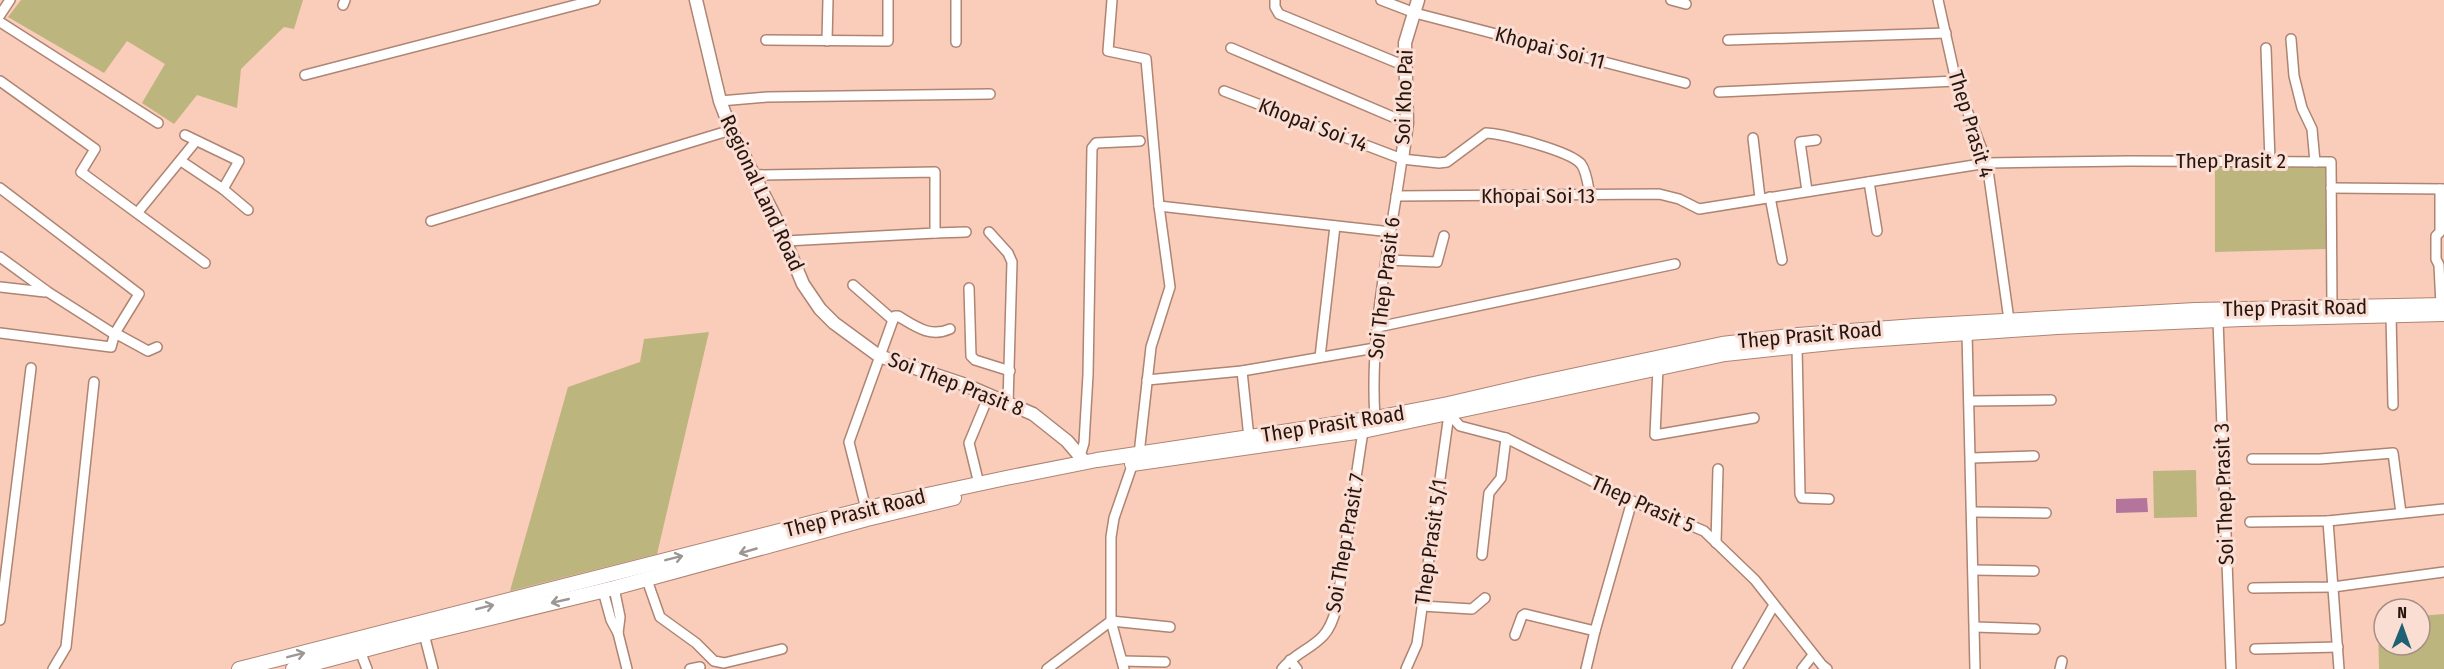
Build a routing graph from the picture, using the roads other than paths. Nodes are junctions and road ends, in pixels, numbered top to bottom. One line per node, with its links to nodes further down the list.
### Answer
1 (10, 0): 14 (street)
2 (595, 0): 25 (street)
3 (696, 0): 32 (street, Regional Land Road)
4 (828, 0): 20 (street)
5 (888, 0): 20 (street)
6 (956, 0): 21 (street)
7 (1112, 0): 56 (street)
8 (1275, 0): 24 (street)
9 (1381, 0): 13 (street, Khopai Soi 11)
10 (1671, 0): 12 (street)
11 (1938, 0): 16 (street, Thep Prasit 4)
12 (1686, 4)
13 (1416, 6): 24 (street, Soi Kho Pai); 28 (street, Khopai Soi 11)
14 (0, 15)
15 (0, 22): 33 (street)
16 (1946, 33): 19 (street); 27 (street, Thep Prasit 4)
17 (2291, 39): 44 (street)
18 (766, 40): 20 (street)
19 (1728, 40)
20 (827, 41)
21 (956, 42)
22 (1231, 48): 34 (street)
23 (2266, 48): 43 (street)
24 (1405, 66): 34 (street, Soi Kho Pai)
25 (305, 75)
26 (0, 81): 58 (street)
27 (1956, 81): 30 (street); 45 (street, Thep Prasit 4)
28 (1685, 83)
29 (1224, 91): 41 (street, Khopai Soi 14)
30 (1719, 92)
31 (990, 94): 32 (street)
32 (720, 100): 35 (street, Regional Land Road)
33 (158, 123)
34 (1407, 123): 41 (street, Soi Kho Pai)
35 (730, 130): 46 (street, Regional Land Road); 59 (street)
36 (185, 135): 39 (street)
37 (1753, 138): 55 (street)
38 (1816, 140): 52 (street)
39 (196, 141): 42 (street); 50 (street)
40 (1140, 141): 114 (street)
41 (1402, 159): 53 (street, Soi Thep Prasit 6); 54 (street, Khopai Soi 14)
42 (181, 161): 50 (street); 58 (street)
43 (2270, 161): 44 (street, Thep Prasit 2); 45 (street, Thep Prasit 2)
44 (2315, 162): 49 (street, Thep Prasit 2)
45 (1987, 163): 47 (street, Thep Prasit 2); 81 (street, Thep Prasit 4)
46 (755, 176): 65 (street); 67 (street, Regional Land Road)
47 (1869, 182): 52 (street, Thep Prasit 2); 61 (street)
48 (0, 188): 87 (street)
49 (2331, 188): 51 (street); 77 (street, Thep Prasit 2)
50 (223, 189): 57 (street)
51 (2442, 189): 78 (street)
52 (1807, 191): 55 (street, Khopai Soi 13)
53 (1396, 196): 54 (street, Khopai Soi 13); 64 (street, Soi Thep Prasit 6)
54 (1590, 196): 55 (street, Khopai Soi 13)
55 (1765, 198): 70 (street)
56 (1159, 206): 60 (street); 97 (street)
57 (248, 210)
58 (138, 212): 71 (street)
59 (431, 221)
60 (1335, 226): 64 (street); 92 (street)
61 (1877, 231)
62 (966, 232): 65 (street)
63 (989, 232): 95 (street)
64 (1391, 232): 69 (street, Soi Thep Prasit 6)
65 (935, 233): 67 (street)
66 (1444, 236): 69 (street)
67 (786, 241): 91 (street, Regional Land Road)
68 (0, 257): 76 (street)
69 (1387, 260): 83 (street, Soi Thep Prasit 6)
70 (1782, 260)
71 (205, 263)
72 (1675, 264): 83 (street)
73 (853, 285): 80 (street)
74 (0, 287): 76 (street)
75 (969, 288): 95 (street)
76 (48, 292): 87 (street)
77 (2332, 307): 78 (main road, Thep Prasit Road); 81 (main road, Thep Prasit Road)
78 (2443, 308): 79 (main road, Thep Prasit Road)
79 (2391, 315): 82 (main road, Thep Prasit Road); 103 (street)
80 (893, 320): 84 (street); 91 (street)
81 (2009, 320): 105 (main road, Thep Prasit Road)
82 (2218, 320): 86 (main road, Thep Prasit Road); 169 (street, Soi Thep Prasit 3)
83 (1378, 327): 90 (street, Soi Thep Prasit 6)
84 (950, 329)
85 (0, 333): 87 (street)
86 (1967, 333): 88 (main road, Thep Prasit Road); 101 (street)
87 (114, 334): 89 (street)
88 (1797, 346): 94 (main road, Thep Prasit Road); 117 (street)
89 (157, 347)
90 (1376, 348): 92 (street); 105 (street, Soi Thep Prasit 6)
91 (879, 356): 99 (street, Soi Thep Prasit 8); 119 (street)
92 (1320, 357): 96 (street)
93 (31, 368): 138 (street)
94 (1658, 368): 104 (main road, Thep Prasit Road); 106 (street)
95 (1010, 371): 102 (street)
96 (1242, 371): 97 (street); 108 (street)
97 (1147, 380): 111 (street)
98 (94, 382): 154 (street)
99 (989, 395): 102 (street, Soi Thep Prasit 8); 116 (street)
100 (2050, 400): 101 (street)
101 (1969, 401): 112 (street)
102 (1008, 403): 114 (street, Soi Thep Prasit 8)
103 (2393, 405)
104 (1449, 414): 107 (main road, Thep Prasit Road); 109 (street, Thep Prasit 5); 137 (street, Thep Prasit 5/1)
105 (1375, 418): 107 (main road); 108 (main road, Thep Prasit Road)
106 (1754, 418)
107 (1363, 431): 111 (main road, Thep Prasit Road); 150 (street, Soi Thep Prasit 7)
108 (1248, 438): 111 (main road, Thep Prasit Road)
109 (1506, 438): 118 (street, Thep Prasit 5); 127 (street)
110 (2034, 456): 112 (street)
111 (1136, 458): 114 (main road, Thep Prasit Road); 139 (street)
112 (1971, 458): 121 (street)
113 (2252, 459): 123 (street)
114 (1084, 463): 116 (main road, Thep Prasit Road); 131 (main road, Thep Prasit Road, one-way to 131)
115 (1718, 469): 126 (street)
116 (979, 484): 119 (main road, Thep Prasit Road)
117 (1829, 499)
118 (1632, 501): 126 (street, Thep Prasit 5); 143 (street)
119 (866, 509): 155 (main road, Thep Prasit Road, one-way to 119)
120 (2444, 509): 123 (street)
121 (1972, 512): 122 (street); 128 (street)
122 (2046, 513)
123 (2401, 513): 124 (street)
124 (2328, 521): 125 (street); 132 (street)
125 (2250, 522)
126 (1716, 543): 136 (street, Thep Prasit 5)
127 (1482, 555)
128 (1973, 570): 129 (street); 141 (street)
129 (2034, 571)
130 (2444, 572): 132 (street)
131 (647, 580): 134 (main road, Thep Prasit Road); 147 (street)
132 (2333, 587): 133 (street); 146 (street)
133 (2253, 588)
134 (609, 590): 144 (main road, Thep Prasit Road, one-way to 144); 159 (street)
135 (1485, 598): 137 (street)
136 (1774, 605): 152 (street, Thep Prasit 5); 165 (street)
137 (1422, 606): 163 (street, Thep Prasit 5/1)
138 (0, 620)
139 (1111, 621): 140 (street); 153 (street); 160 (street)
140 (1170, 627)
141 (1975, 627): 142 (street); 168 (street)
142 (2035, 629)
143 (1595, 631): 145 (street); 164 (street)
144 (424, 634): 149 (main road, Thep Prasit Road); 158 (street)
145 (1515, 634)
146 (2338, 647): 148 (street); 170 (street)
147 (782, 649)
148 (2255, 649)
149 (360, 651): 156 (main road, Thep Prasit Road); 157 (street)
150 (1290, 660): 161 (street, Soi Thep Prasit 7); 162 (street)
151 (1164, 662): 153 (street)
152 (1816, 662): 166 (street); 167 (street, Thep Prasit 5)
153 (1123, 665)
154 (53, 669)
155 (239, 669)
156 (293, 669)
157 (367, 669)
158 (434, 669)
159 (627, 669)
160 (1047, 669)
161 (1282, 669)
162 (1297, 669)
163 (1406, 669)
164 (1586, 669)
165 (1737, 669)
166 (1802, 669)
167 (1827, 669)
168 (1975, 669)
169 (2231, 669)
170 (2339, 669)

